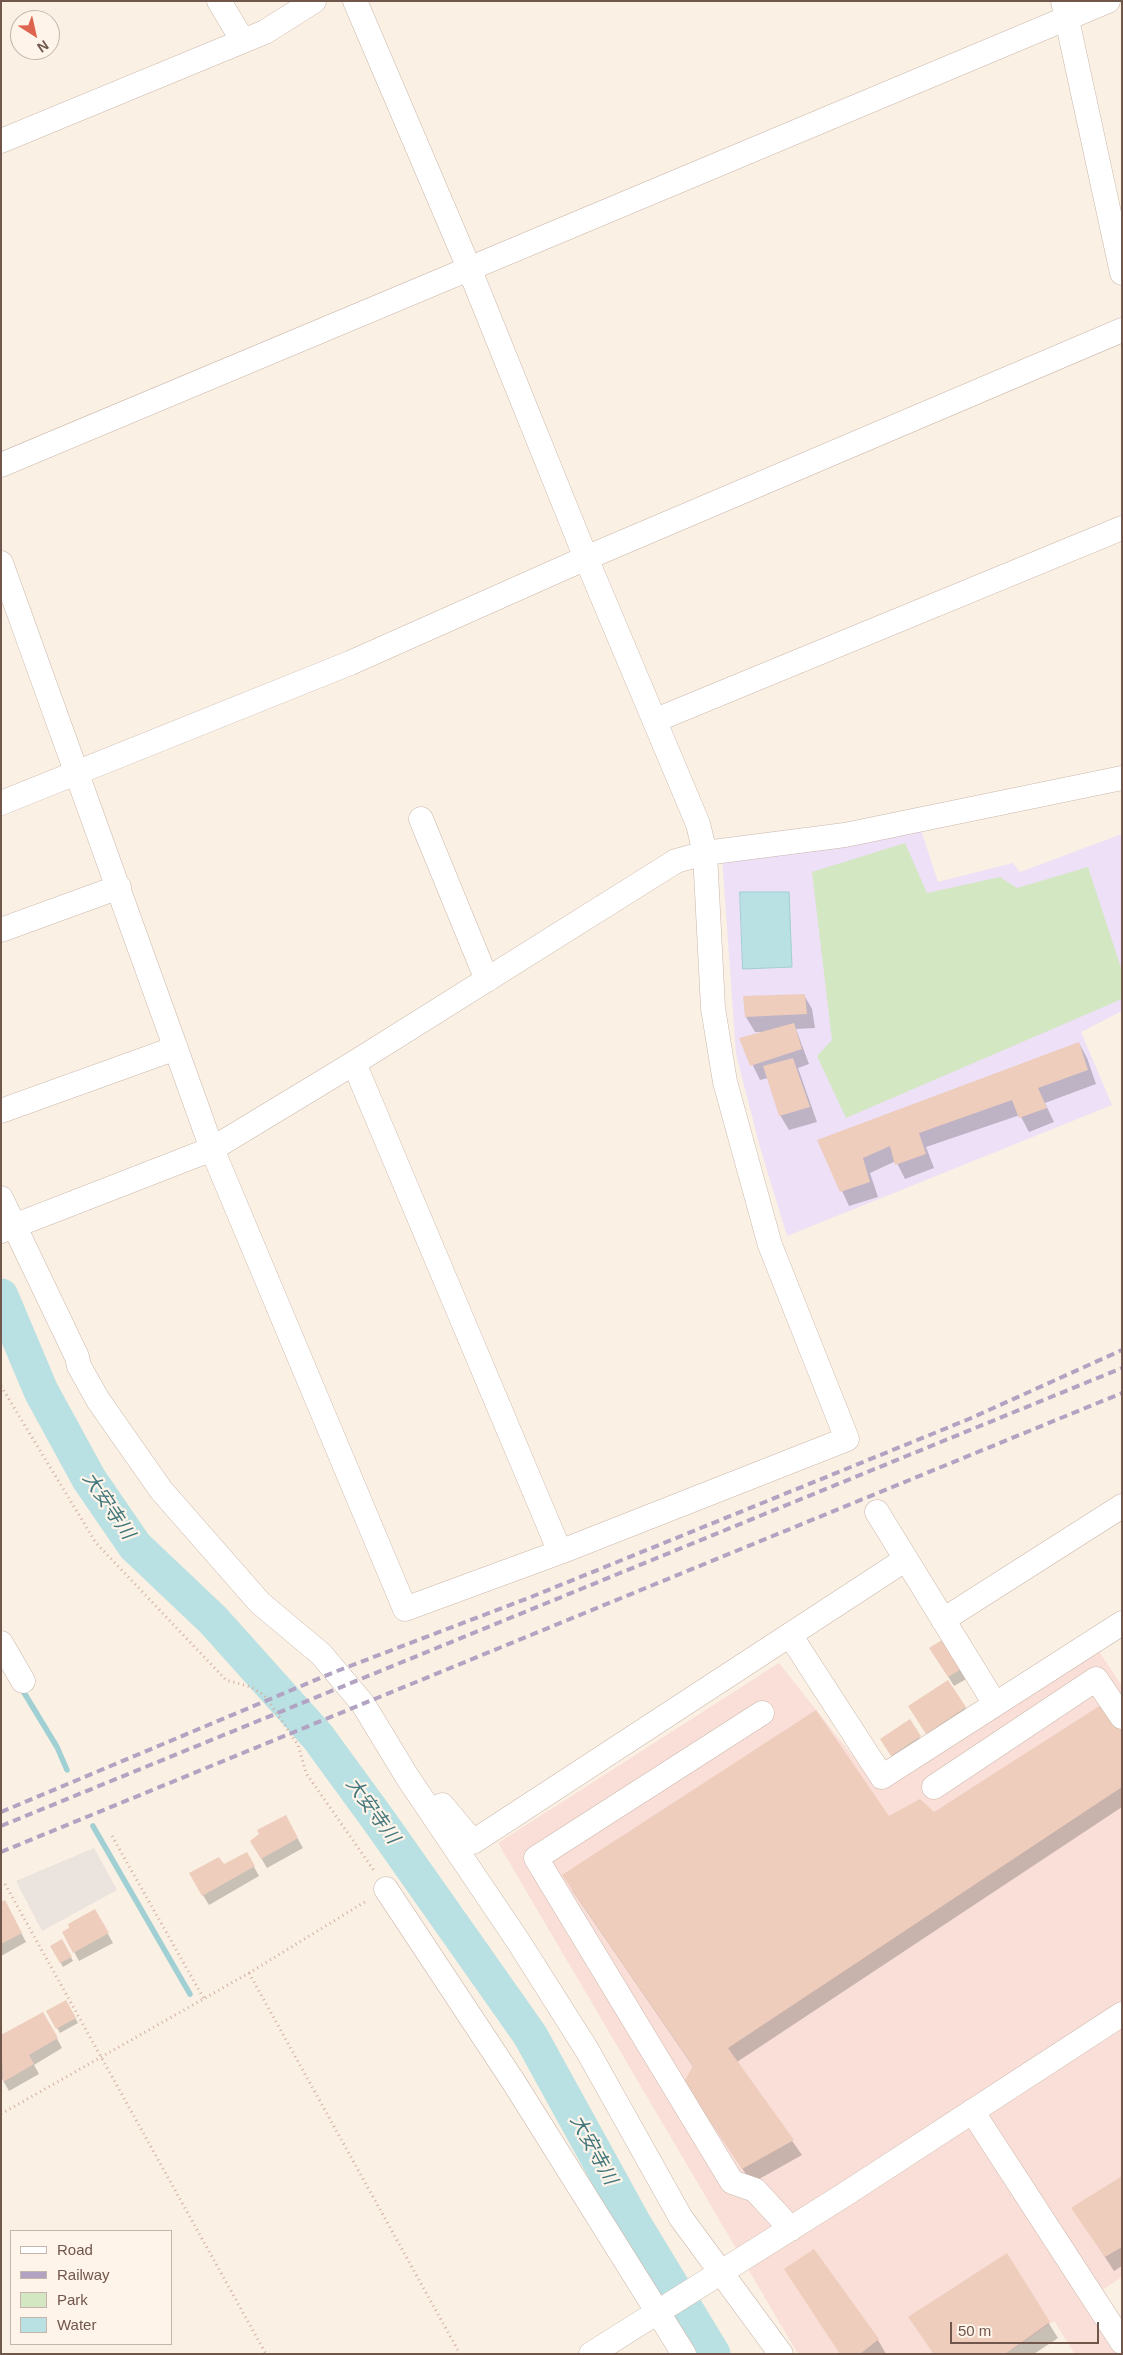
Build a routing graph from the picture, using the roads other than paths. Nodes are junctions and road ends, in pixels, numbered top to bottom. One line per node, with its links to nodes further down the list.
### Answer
1 (218, 1): 6 (street)
2 (314, 1): 6 (street)
3 (355, 1): 8 (street)
4 (1108, 1): 5 (street)
5 (1065, 10): 8 (street); 9 (street)
6 (243, 41): 7 (street)
7 (1, 141)
8 (469, 268): 11 (street); 13 (street)
9 (1122, 273)
10 (1122, 330): 13 (street)
11 (1, 465)
12 (1122, 528): 15 (street)
13 (586, 558): 15 (street); 16 (street)
14 (1, 563): 16 (street)
15 (656, 720): 20 (street)
16 (78, 771): 18 (street); 21 (street)
17 (1122, 778): 20 (street)
18 (1, 804)
19 (421, 819): 23 (street)
20 (705, 853): 23 (street); 32 (street)
21 (119, 887): 22 (street); 24 (street)
22 (1, 930)
23 (487, 980): 25 (street)
24 (176, 1048): 26 (street); 27 (street)
25 (354, 1063): 27 (street); 32 (street)
26 (1, 1111)
27 (212, 1149): 29 (street); 32 (street)
28 (1, 1198): 29 (street)
29 (9, 1228): 42 (street)
30 (1122, 1506): 34 (street)
31 (877, 1512): 33 (street)
32 (560, 1552)
33 (906, 1559): 34 (street); 36 (street)
34 (943, 1620): 39 (street)
35 (1122, 1623): 39 (street)
36 (790, 1635): 39 (street); 42 (street)
37 (1, 1643): 38 (street)
38 (23, 1681)
39 (995, 1704)
40 (762, 1713): 47 (street)
41 (1122, 1717): 43 (street)
42 (408, 1778): 48 (street)
43 (934, 1787)
44 (386, 1889): 50 (street)
45 (1122, 2014): 46 (street)
46 (972, 2112): 47 (street); 51 (street)
47 (791, 2228): 48 (street)
48 (717, 2276): 49 (street); 50 (street)
49 (744, 2303): 54 (street); 55 (street)
50 (660, 2311): 52 (street); 53 (street)
51 (1122, 2342)
52 (591, 2354)
53 (684, 2354)
54 (765, 2354)
55 (781, 2354)

